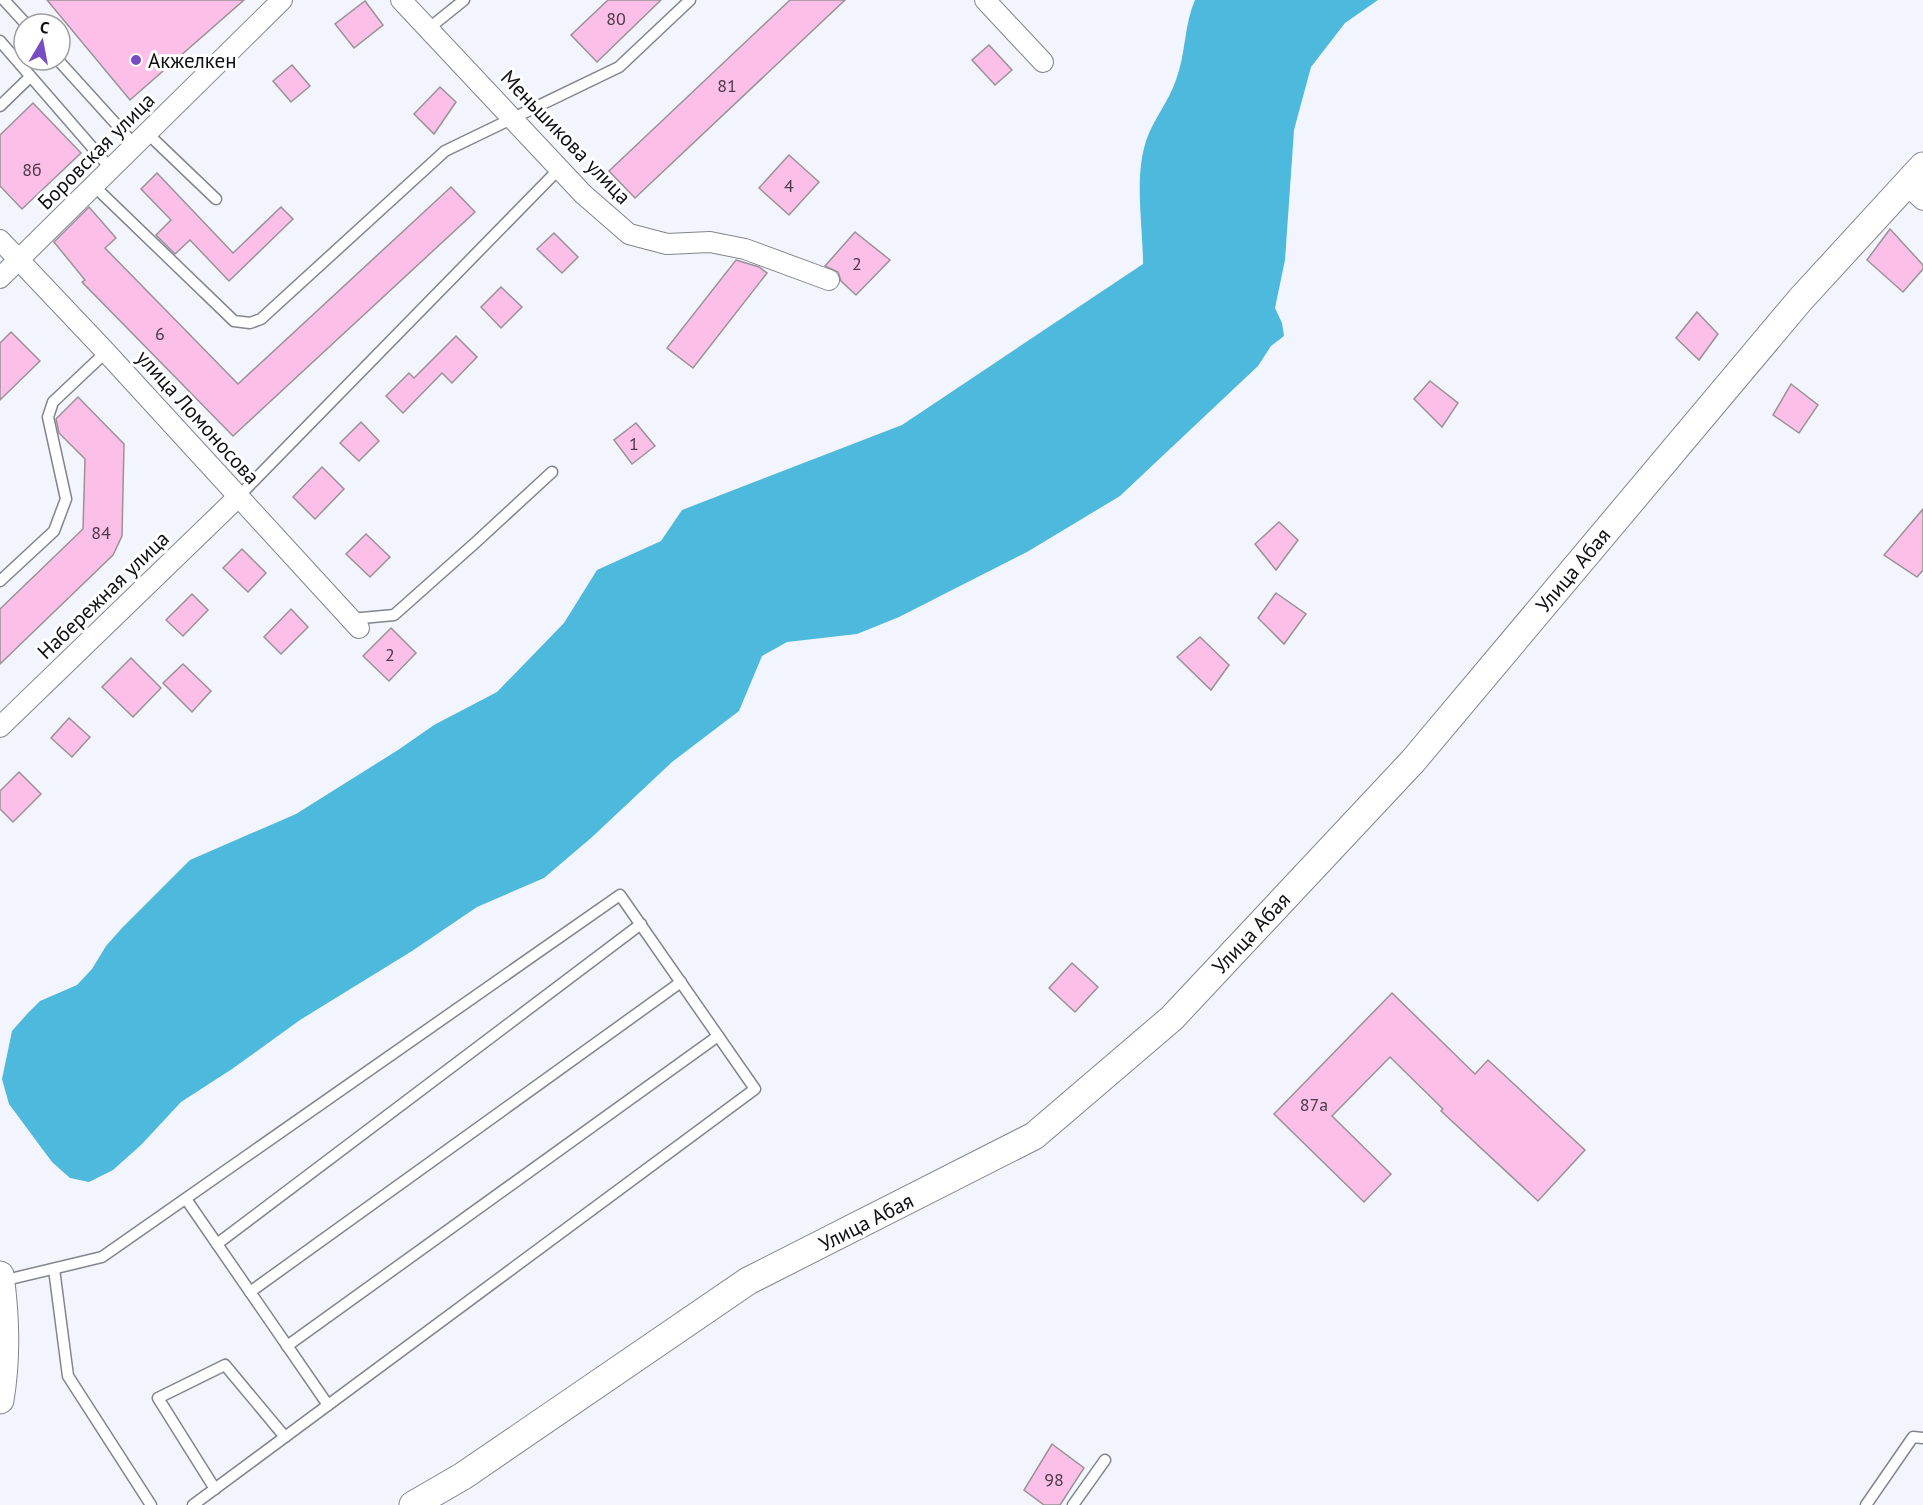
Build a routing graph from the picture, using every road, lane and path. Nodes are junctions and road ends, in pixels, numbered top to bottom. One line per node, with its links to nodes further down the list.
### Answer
1 (4, 0): 7 (lane)
2 (282, 0): 15 (street, Боровская улица)
3 (401, 0): 8 (street, Меньшикова улица)
4 (464, 0): 8 (lane)
5 (690, 0): 14 (lane)
6 (985, 0): 10 (street)
7 (15, 12)
8 (428, 29): 14 (street, Меньшикова улица)
9 (0, 41): 12 (lane)
10 (1043, 62)
11 (71, 72): 15 (lane)
12 (30, 77): 13 (lane); 16 (lane)
13 (0, 106)
14 (513, 120): 17 (street, Меньшикова улица); 19 (lane)
15 (141, 139): 16 (street, Боровская улица); 20 (lane)
16 (111, 169): 19 (street, Боровская улица)
17 (559, 169): 24 (street, Меньшикова улица); 27 (lane)
18 (1918, 183): 50 (street, Улица Абая)
19 (94, 186): 22 (street, Боровская улица)
20 (216, 199)
21 (0, 240): 22 (street, улица Ломоносова)
22 (20, 260): 23 (street, Боровская улица); 25 (street, улица Ломоносова)
23 (0, 278)
24 (829, 280)
25 (106, 352): 27 (street, улица Ломоносова); 28 (lane)
26 (552, 472): 29 (lane)
27 (238, 497): 29 (street, улица Ломоносова); 30 (street, Набережная улица)
28 (0, 581)
29 (355, 624)
30 (2, 721)
31 (640, 924): 32 (lane); 34 (lane); 35 (lane)
32 (681, 982): 33 (lane); 39 (lane)
33 (718, 1036): 41 (lane); 43 (lane)
34 (186, 1199): 35 (lane); 36 (lane)
35 (217, 1244): 39 (lane)
36 (54, 1269): 38 (lane); 48 (lane)
37 (0, 1275): 38 (street)
38 (1, 1281): 40 (street)
39 (250, 1292): 41 (lane)
40 (3, 1315): 42 (street)
41 (287, 1346): 43 (lane)
42 (0, 1400)
43 (328, 1405): 44 (lane)
44 (285, 1437): 47 (lane); 47 (lane)
45 (1923, 1438): 52 (lane)
46 (1105, 1460): 51 (lane)
47 (215, 1489): 49 (lane)
48 (151, 1505)
49 (193, 1505)
50 (413, 1505)
51 (1073, 1505)
52 (1866, 1505)

